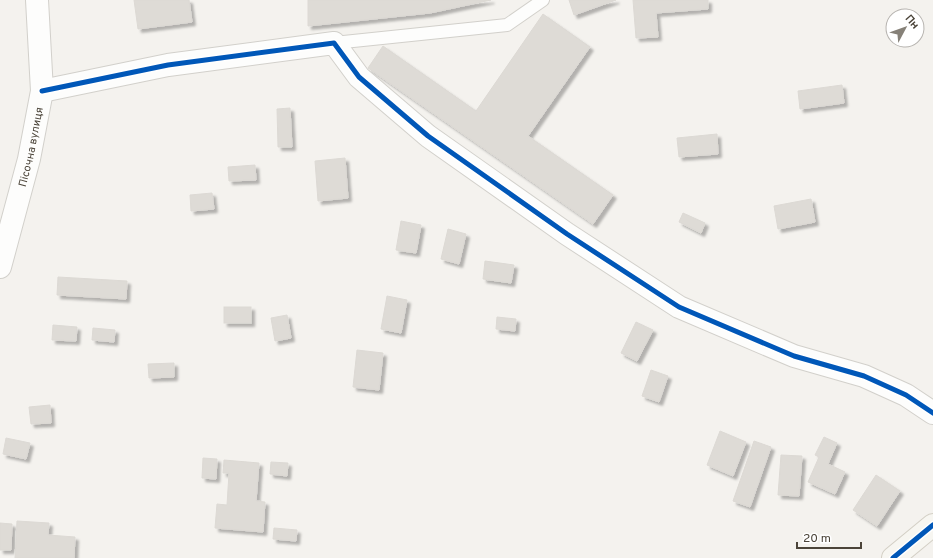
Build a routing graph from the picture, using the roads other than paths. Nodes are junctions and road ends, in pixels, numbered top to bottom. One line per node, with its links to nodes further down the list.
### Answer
1 (37, 0): 4 (street, Пісочна вулиця)
2 (543, 0): 3 (lane)
3 (334, 43): 4 (street); 6 (street)
4 (42, 91): 5 (street, Пісочна вулиця)
5 (0, 267)
6 (933, 413)
7 (933, 525): 8 (street)
8 (893, 558)

